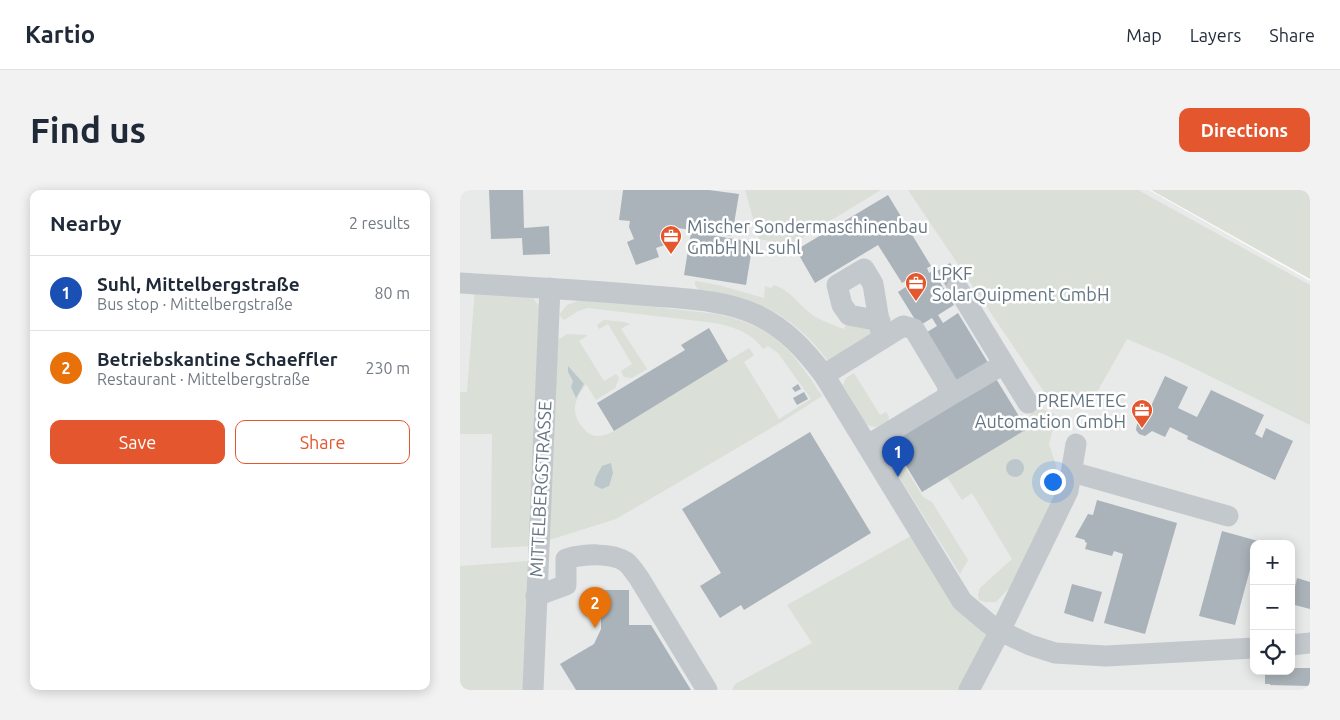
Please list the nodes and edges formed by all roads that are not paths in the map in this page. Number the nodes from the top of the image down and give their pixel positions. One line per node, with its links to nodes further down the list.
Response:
1 (460, 283): 2 (street)
2 (550, 288): 5 (street); 13 (street, MITTELBERGSTRASSE)
3 (957, 288): 4 (street)
4 (1004, 364): 6 (street); 7 (street)
5 (824, 375): 6 (street); 9 (street)
6 (949, 396): 9 (street)
7 (1028, 403)
8 (1076, 444): 10 (street)
9 (868, 445): 15 (street)
10 (1072, 472): 11 (street); 15 (street)
11 (1228, 516)
12 (598, 556): 13 (street); 14 (street); 20 (street)
13 (536, 596): 19 (street, MITTELBERGSTRASSE)
14 (652, 619)
15 (1000, 631): 18 (street); 21 (street)
16 (1310, 642): 17 (street)
17 (1295, 644)
18 (1250, 648)
19 (533, 690)
20 (707, 690)
21 (969, 690)

